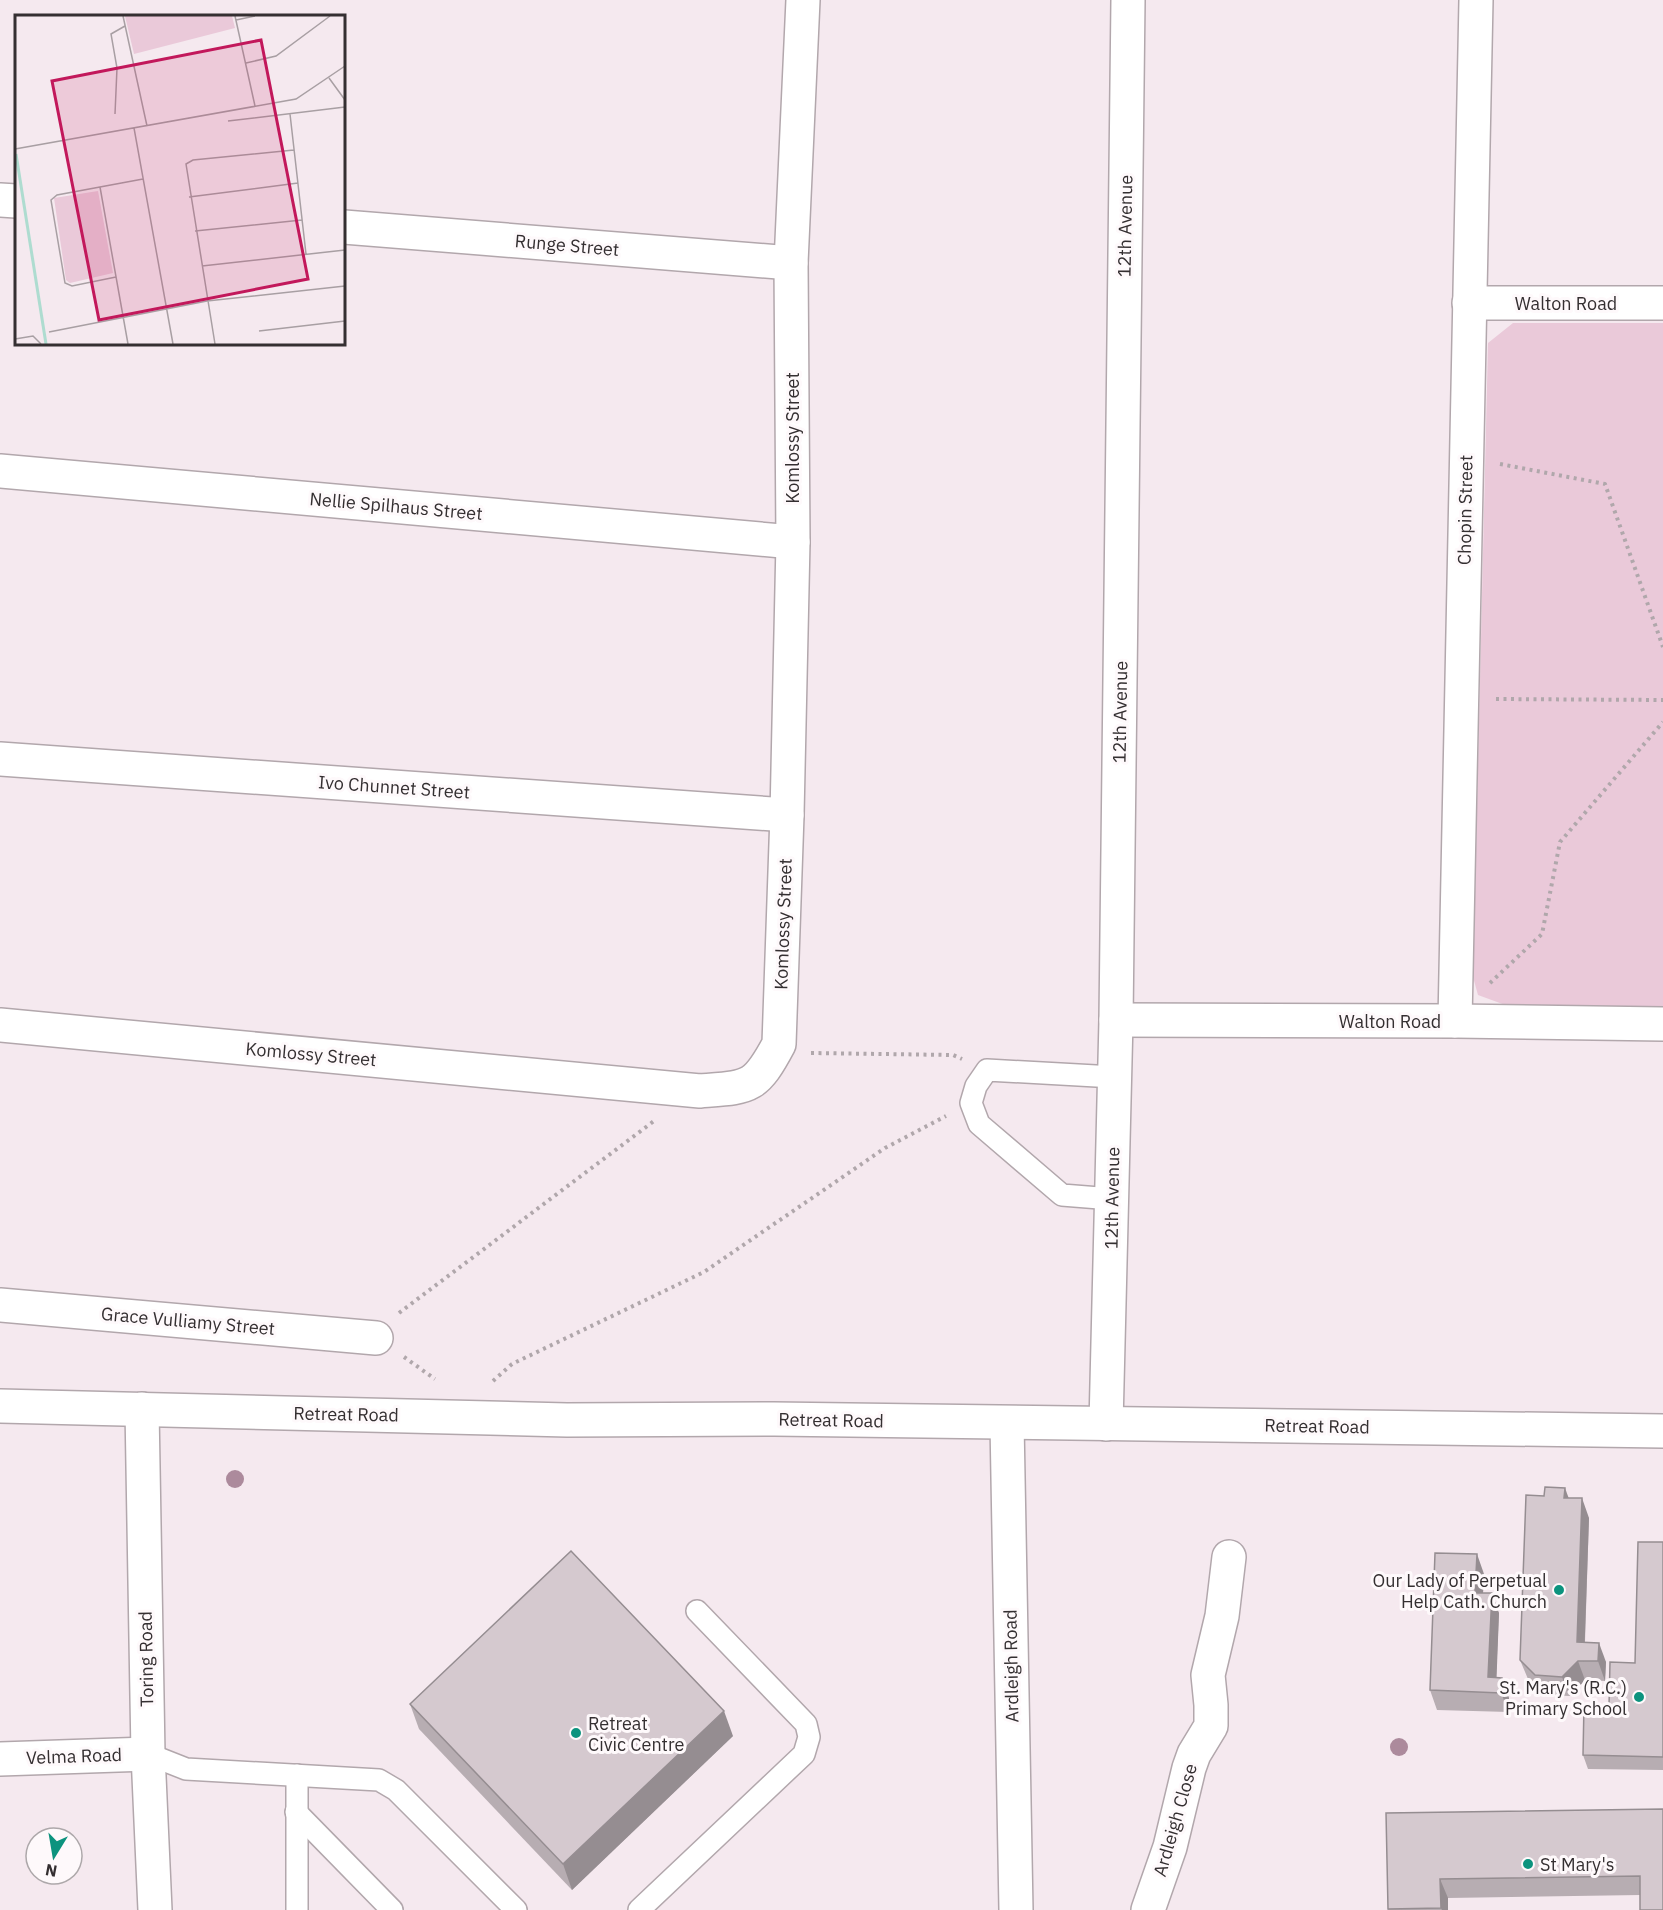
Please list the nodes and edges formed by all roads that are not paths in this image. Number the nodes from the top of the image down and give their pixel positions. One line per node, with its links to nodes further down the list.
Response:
1 (803, 0): 7 (street, Komlossy Street)
2 (1128, 0): 14 (street, 12th Avenue)
3 (1476, 0): 8 (street, Chopin Street)
4 (0, 200): 5 (street)
5 (15, 201)
6 (345, 227): 7 (street, Runge Street)
7 (791, 263): 11 (street, Komlossy Street)
8 (1468, 303): 9 (street, Walton Road); 15 (street, Chopin Street)
9 (1663, 303)
10 (0, 471): 11 (street, Nellie Spilhaus Street)
11 (793, 542): 13 (street, Komlossy Street)
12 (0, 759): 13 (street, Ivo Chunnet Street)
13 (787, 815): 17 (street, Komlossy Street)
14 (1116, 1020): 15 (street, Walton Road); 18 (street, 12th Avenue)
15 (1455, 1021): 16 (street, Walton Road)
16 (1663, 1024)
17 (0, 1025)
18 (1114, 1077): 19 (street, 12th Avenue); 19 (lane)
19 (1112, 1199): 25 (street, 12th Avenue)
20 (0, 1305): 21 (street, Grace Vulliamy Street)
21 (376, 1338)
22 (0, 1406): 23 (street, Retreat Road)
23 (142, 1409): 24 (street, Retreat Road); 29 (street, Toring Road)
24 (1007, 1423): 25 (street, Retreat Road); 38 (street, Ardleigh Road)
25 (1106, 1424): 26 (street, Retreat Road)
26 (1663, 1431)
27 (1229, 1557): 39 (street, Ardleigh Close)
28 (697, 1611): 37 (lane)
29 (148, 1754): 30 (street, Velma Road); 31 (lane); 33 (street, Toring Road)
30 (0, 1759)
31 (297, 1775): 32 (lane); 36 (lane)
32 (296, 1812): 34 (lane); 35 (lane)
33 (155, 1910)
34 (297, 1910)
35 (392, 1910)
36 (516, 1910)
37 (639, 1910)
38 (1016, 1910)
39 (1148, 1910)

